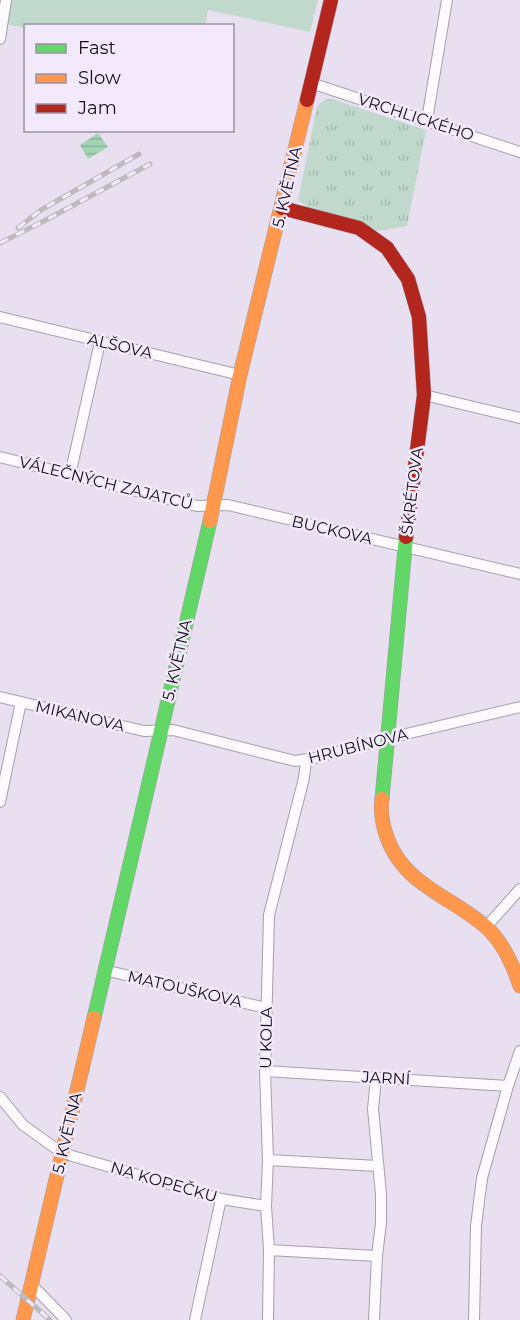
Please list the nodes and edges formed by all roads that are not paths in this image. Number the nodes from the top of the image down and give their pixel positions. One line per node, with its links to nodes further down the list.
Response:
1 (6, 0): 4 (street)
2 (331, 0): 5 (street, 5. KVĚTNA)
3 (447, 0): 6 (street)
4 (0, 39)
5 (311, 83): 6 (street, VRCHLICKÉHO); 8 (street, 5. KVĚTNA)
6 (427, 120): 7 (street, VRCHLICKÉHO)
7 (520, 152)
8 (282, 208): 11 (street, 5. KVĚTNA); 12 (street, ŠKRÉTOVA)
9 (0, 317): 10 (street, ALŠOVA)
10 (100, 342): 11 (street, ALŠOVA); 15 (street)
11 (240, 375): 16 (street, 5. KVĚTNA)
12 (424, 395): 13 (street); 17 (street, ŠKRÉTOVA)
13 (520, 418)
14 (0, 457): 15 (street, VÁLEČNÝCH ZAJATCŮ)
15 (70, 475): 16 (street, VÁLEČNÝCH ZAJATCŮ)
16 (213, 507): 17 (street, BUCKOVA); 22 (street, 5. KVĚTNA)
17 (405, 547): 18 (street, BUCKOVA); 23 (street, ŠKRÉTOVA)
18 (520, 574)
19 (0, 697): 20 (street, MIKANOVA)
20 (21, 702): 22 (street, MIKANOVA); 25 (street)
21 (520, 707): 23 (street, HRUBÍNOVA)
22 (161, 730): 24 (street, HRUBÍNOVA); 28 (street, 5. KVĚTNA)
23 (389, 738): 24 (street, HRUBÍNOVA); 27 (street, ŠKRÉTOVA)
24 (306, 761): 30 (street, U KOLA)
25 (0, 802)
26 (520, 889): 27 (street)
27 (486, 927): 29 (street)
28 (104, 970): 30 (street, MATOUŠKOVA); 36 (street, 5. KVĚTNA)
29 (520, 986)
30 (266, 1008): 32 (street, U KOLA)
31 (520, 1051): 34 (street)
32 (265, 1071): 33 (street, JARNÍ); 37 (street, U KOLA)
33 (376, 1078): 34 (street, JARNÍ); 38 (street)
34 (508, 1086): 49 (street)
35 (0, 1097): 36 (street, NA KOPEČKU)
36 (62, 1153): 39 (street, NA KOPEČKU); 43 (street, 5. KVĚTNA)
37 (268, 1160): 38 (street); 40 (street, U KOLA)
38 (378, 1166): 42 (street)
39 (221, 1199): 40 (street, NA KOPEČKU); 46 (street)
40 (266, 1206): 41 (street, U KOLA)
41 (269, 1250): 42 (street); 47 (street, U KOLA)
42 (377, 1256): 48 (street)
43 (31, 1284): 44 (street, 5. KVĚTNA); 45 (street)
44 (23, 1320)
45 (66, 1320)
46 (195, 1320)
47 (268, 1320)
48 (374, 1320)
49 (474, 1320)

